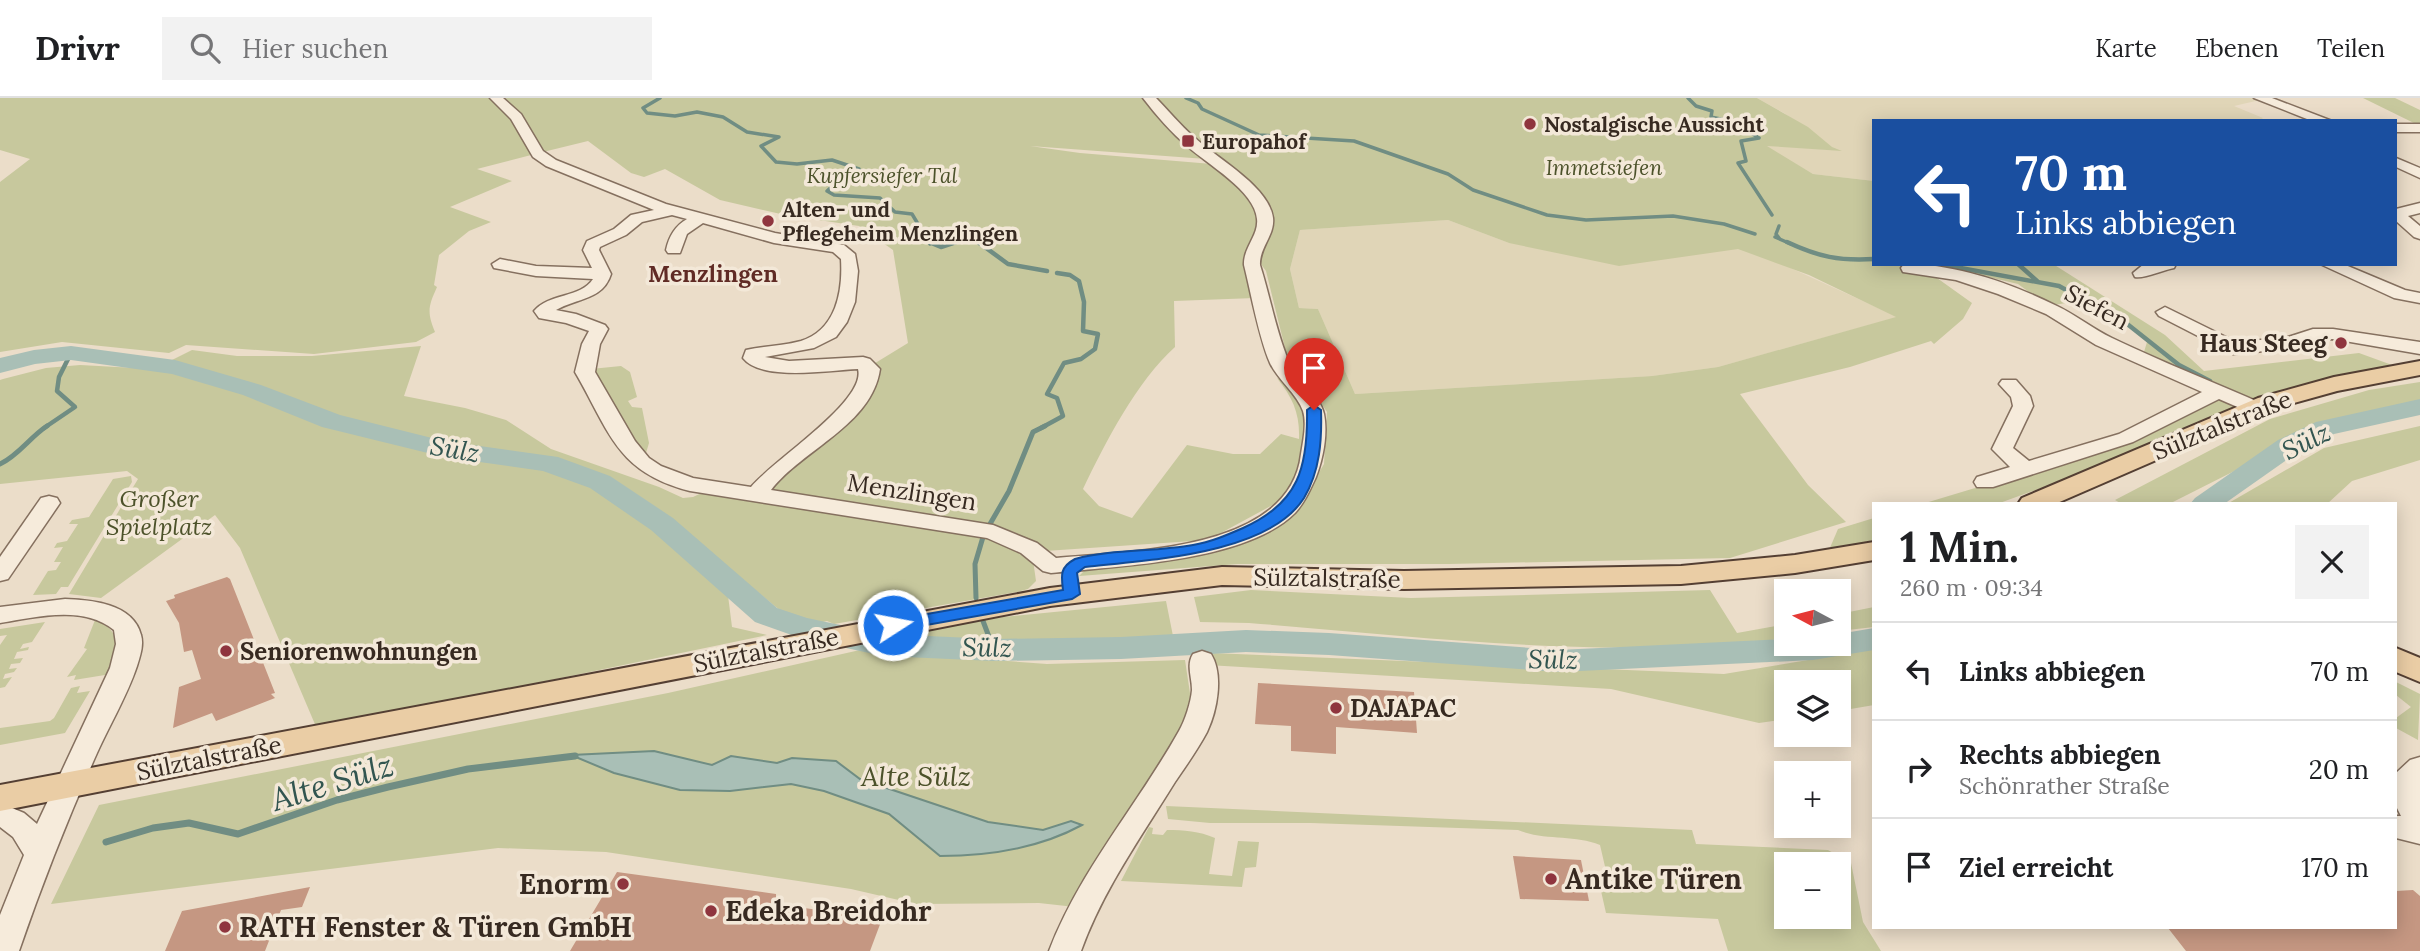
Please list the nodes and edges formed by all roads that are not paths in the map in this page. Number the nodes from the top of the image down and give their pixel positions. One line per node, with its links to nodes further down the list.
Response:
1 (496, 98): 11 (street)
2 (1149, 98): 35 (street)
3 (2260, 98): 4 (street)
4 (2319, 119)
5 (2397, 128): 6 (street)
6 (2420, 128)
7 (2397, 162): 8 (street)
8 (2420, 174)
9 (2397, 201): 10 (street)
10 (2416, 208): 13 (street)
11 (673, 211): 12 (street); 20 (street)
12 (705, 217): 14 (street); 30 (street)
13 (2420, 234)
14 (674, 250)
15 (500, 264): 20 (street)
16 (2153, 266): 19 (street)
17 (2333, 266): 21 (street)
18 (1909, 268): 26 (street, Siefen)
19 (2141, 273)
20 (603, 274): 30 (street, Menzlingen)
21 (2420, 298)
22 (2165, 312): 23 (street)
23 (2420, 348)
24 (2420, 368): 27 (main road, Sülztalstraße)
25 (2009, 384): 28 (street)
26 (2219, 391): 27 (street, Siefen); 28 (street, Sülztalstraße)
27 (2256, 408): 31 (main road, Sülztalstraße)
28 (2024, 468): 29 (street, Sülztalstraße)
29 (1985, 482)
30 (756, 495): 36 (street, Menzlingen)
31 (2068, 498): 32 (main road, Sülztalstraße)
32 (2044, 502)
33 (49, 503): 37 (street)
34 (1872, 551): 38 (main road, Sülztalstraße)
35 (1081, 562): 36 (street); 38 (street)
36 (1051, 566): 38 (street)
37 (0, 574)
38 (1061, 595): 44 (main road, Sülztalstraße)
39 (0, 615): 44 (street)
40 (1202, 660): 50 (street)
41 (2397, 660): 42 (main road)
42 (2420, 671)
43 (2420, 767): 47 (street)
44 (69, 785): 45 (main road, Sülztalstraße); 48 (street)
45 (0, 798)
46 (0, 814): 48 (street)
47 (2414, 821)
48 (38, 852): 49 (street)
49 (3, 951)
50 (1065, 951)

